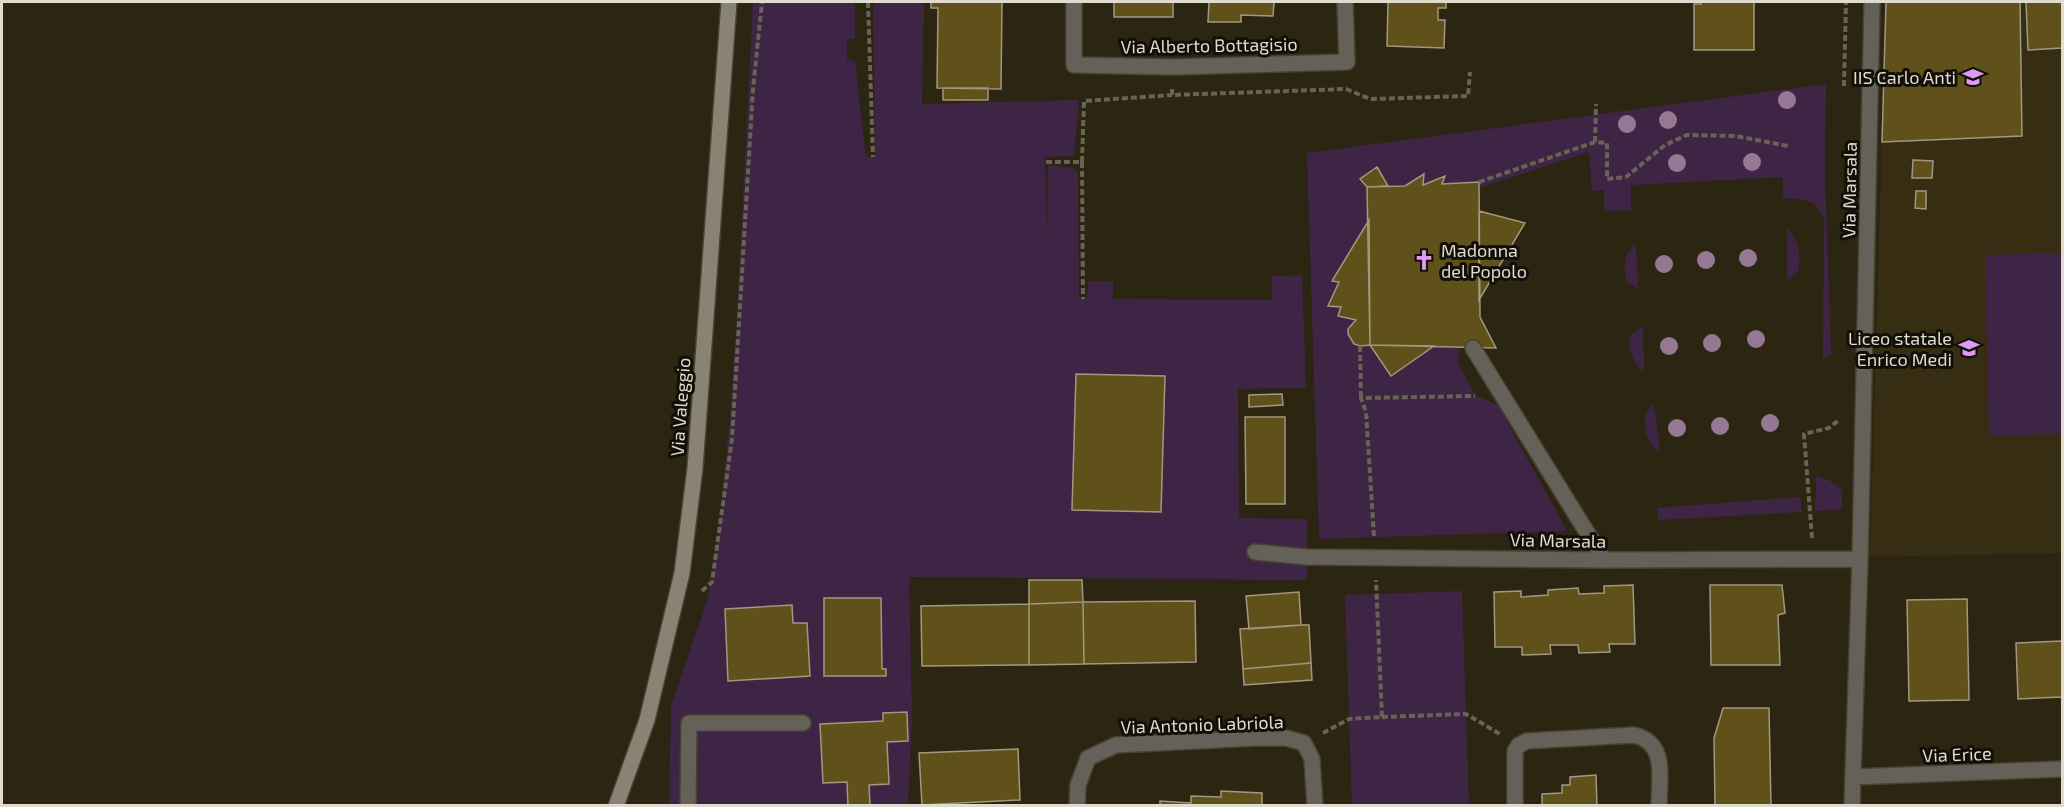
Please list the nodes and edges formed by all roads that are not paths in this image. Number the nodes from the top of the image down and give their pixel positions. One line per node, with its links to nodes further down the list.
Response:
1 (729, 2): 12 (main road, Via Valeggio)
2 (1074, 2): 3 (street, Via Alberto Bottagisio)
3 (1345, 2)
4 (1872, 2): 7 (street, Via Marsala)
5 (1473, 348): 8 (street)
6 (1255, 552): 8 (street, Via Marsala)
7 (1860, 559): 8 (street, Via Marsala); 11 (street, Via Marsala)
8 (1604, 560)
9 (803, 723): 13 (street)
10 (2062, 769): 11 (street, Via Erice)
11 (1853, 777): 18 (street, Via Marsala)
12 (616, 806)
13 (688, 806)
14 (1077, 806): 15 (street, Via Antonio Labriola)
15 (1315, 806)
16 (1515, 806): 17 (street)
17 (1659, 806)
18 (1852, 806)

